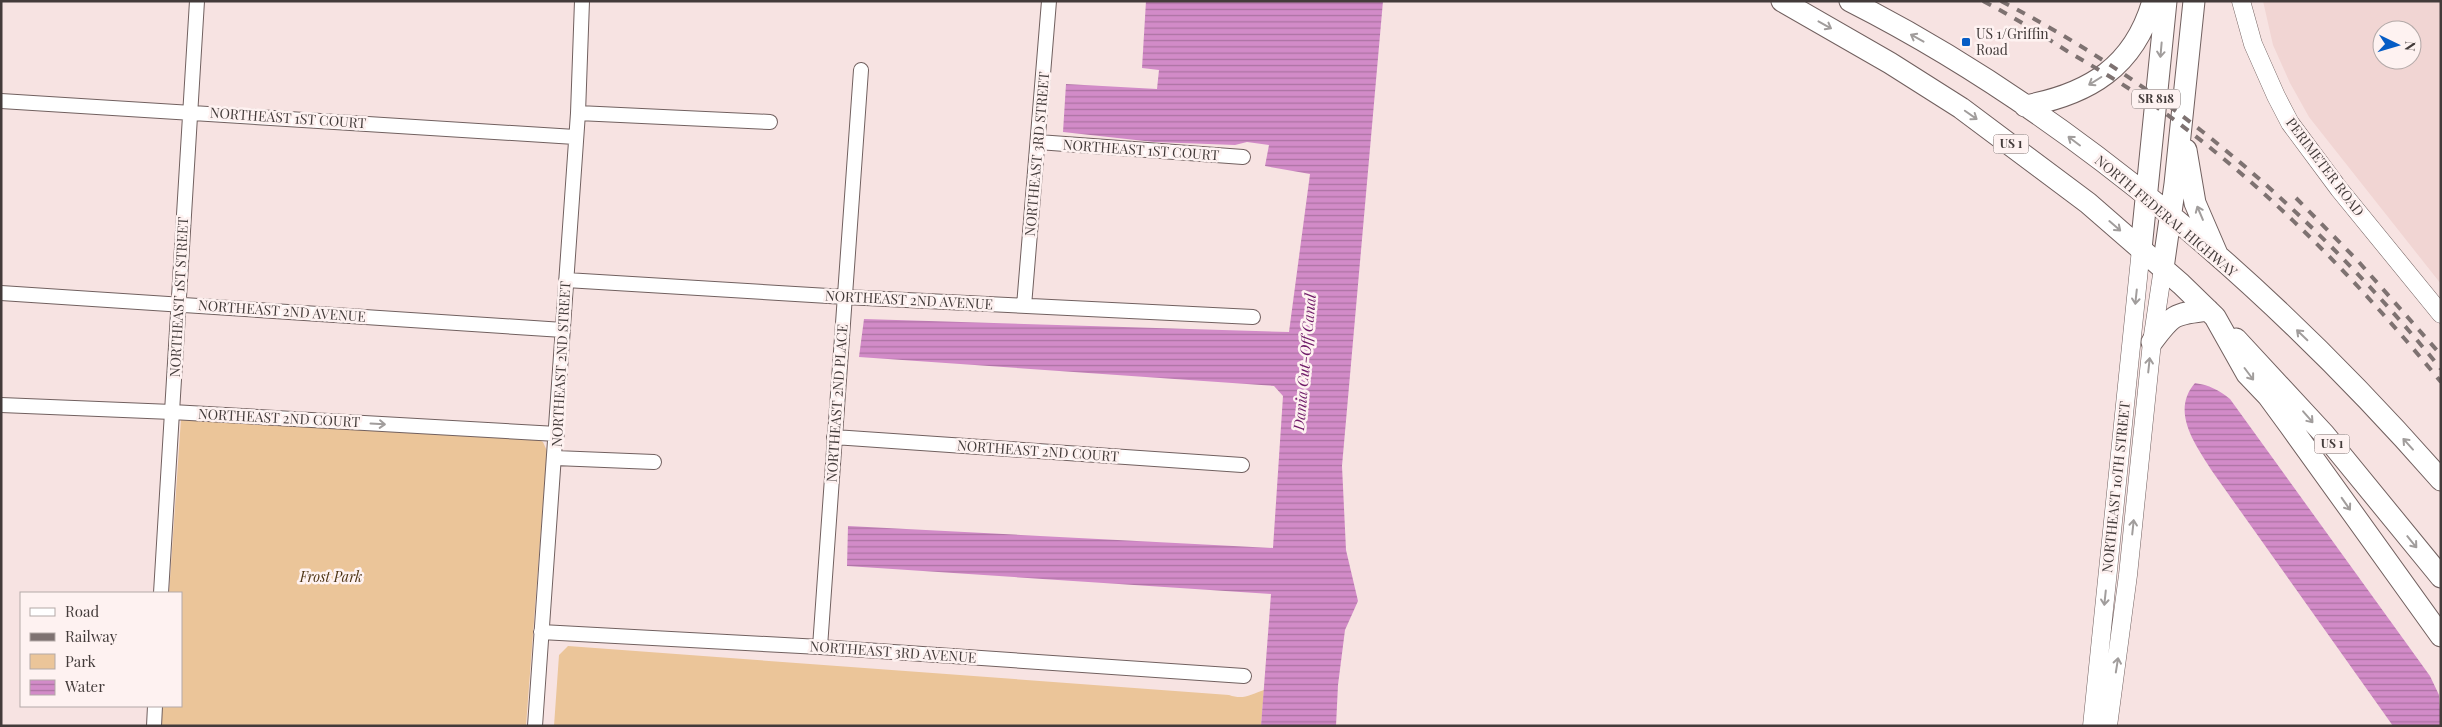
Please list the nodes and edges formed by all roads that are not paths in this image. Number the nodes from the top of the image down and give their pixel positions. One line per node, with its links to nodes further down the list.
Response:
1 (197, 1): 13 (street, NORTHEAST 1ST STREET)
2 (582, 1): 14 (street, NORTHEAST 2ND STREET)
3 (1049, 1): 18 (street, NORTHEAST 3RD STREET)
4 (1782, 1): 22 (main road, US 1, one-way to 22)
5 (1850, 1): 12 (main road, NORTH FEDERAL HIGHWAY, one-way to 5)
6 (2153, 1): 12 (main road, one-way to 12)
7 (2166, 1): 20 (main road, SR 818, one-way to 20)
8 (2194, 1): 16 (main road, SR 818)
9 (2241, 1): 31 (street, PERIMETER ROAD)
10 (861, 70): 27 (street, NORTHEAST 2ND PLACE)
11 (1, 101): 13 (street, NORTHEAST 1ST COURT)
12 (2025, 106): 20 (main road, NORTH FEDERAL HIGHWAY, one-way to 12)
13 (190, 111): 17 (street, NORTHEAST 1ST COURT); 28 (street, NORTHEAST 1ST STREET)
14 (578, 113): 15 (street); 17 (street, NORTHEAST 2ND STREET)
15 (770, 122)
16 (2182, 125): 21 (main road, SR 818); 23 (main road, one-way to 16)
17 (575, 136): 25 (street, NORTHEAST 2ND STREET)
18 (1038, 142): 19 (street, NORTHEAST 1ST COURT); 29 (street, NORTHEAST 3RD STREET)
19 (1243, 157)
20 (2147, 198): 21 (main road, NORTH FEDERAL HIGHWAY); 22 (main road, SR 818)
21 (2171, 218): 23 (main road, NORTH FEDERAL HIGHWAY); 24 (main road, SR 818)
22 (2141, 249): 24 (main road, US 1); 52 (street, NORTHEAST 10TH STREET, one-way to 52)
23 (2218, 258): 42 (main road, NORTH FEDERAL HIGHWAY, one-way to 23)
24 (2163, 268): 30 (main road, US 1); 34 (street, NORTHEAST 10TH STREET)
25 (566, 280): 27 (street, NORTHEAST 2ND AVENUE); 33 (street, NORTHEAST 2ND STREET)
26 (1, 293): 28 (street, NORTHEAST 2ND AVENUE)
27 (844, 297): 29 (street, NORTHEAST 2ND AVENUE); 38 (street, NORTHEAST 2ND PLACE)
28 (180, 304): 33 (street, NORTHEAST 2ND AVENUE); 36 (street, NORTHEAST 1ST STREET)
29 (1024, 306): 32 (street, NORTHEAST 2ND AVENUE)
30 (2211, 314): 34 (main road); 43 (main road, US 1, one-way to 43); 46 (main road, one-way to 46)
31 (2441, 314)
32 (1253, 317)
33 (563, 330): 37 (street, NORTHEAST 2ND STREET)
34 (2152, 342): 53 (street, NORTHEAST 10TH STREET, one-way to 34)
35 (1, 405): 36 (street, NORTHEAST 2ND COURT)
36 (172, 412): 37 (street, NORTHEAST 2ND COURT, one-way to 37); 44 (street, NORTHEAST 1ST STREET)
37 (556, 434): 39 (street, NORTHEAST 2ND STREET)
38 (834, 438): 41 (street, NORTHEAST 2ND COURT); 47 (street, NORTHEAST 2ND PLACE)
39 (555, 458): 40 (street); 45 (street, NORTHEAST 2ND STREET)
40 (654, 462)
41 (1242, 465)
42 (2441, 480)
43 (2441, 577)
44 (162, 592)
45 (541, 632): 47 (street, NORTHEAST 3RD AVENUE); 51 (street, NORTHEAST 2ND STREET)
46 (2441, 636)
47 (820, 647): 48 (street, NORTHEAST 3RD AVENUE)
48 (1244, 676)
49 (155, 707): 50 (street)
50 (154, 726)
51 (535, 726)
52 (2092, 726)
53 (2108, 726)

